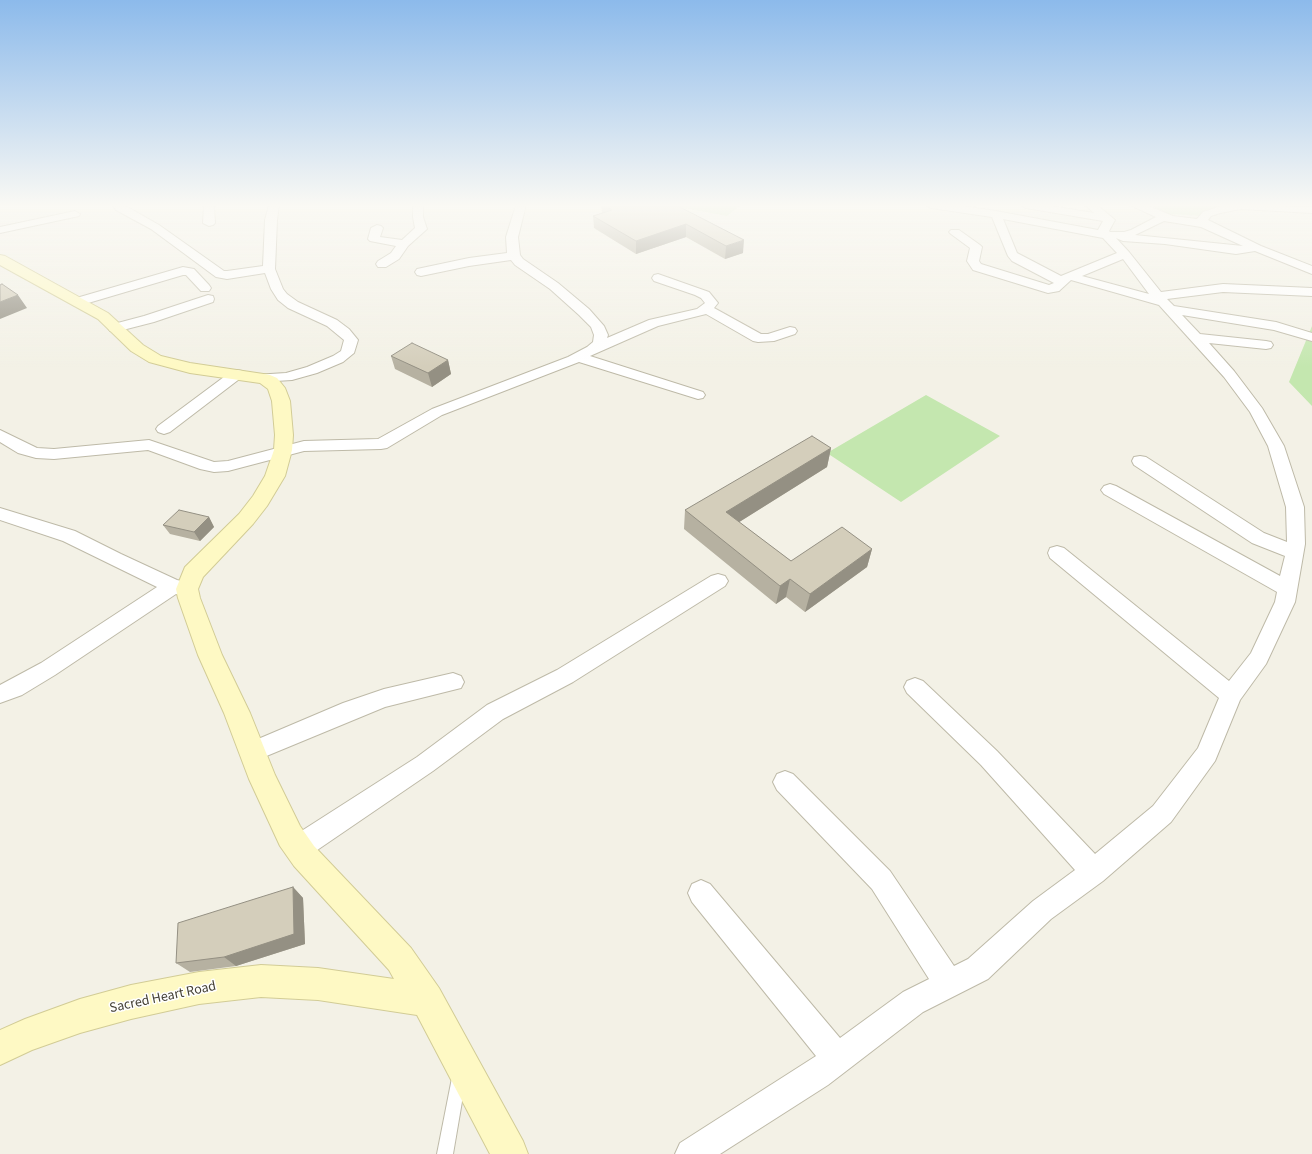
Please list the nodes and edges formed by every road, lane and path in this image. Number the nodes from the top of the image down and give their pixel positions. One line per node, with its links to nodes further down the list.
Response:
1 (0, 259): 19 (street)
2 (199, 259): 13 (street)
3 (269, 259): 13 (street)
4 (390, 259): 12 (street)
5 (492, 259): 15 (street)
6 (517, 259): 27 (street)
7 (973, 259): 17 (street)
8 (1018, 259): 17 (street)
9 (1114, 259): 17 (street)
10 (1129, 259): 20 (street)
11 (1284, 259): 14 (street)
12 (382, 264)
13 (269, 269): 29 (street)
14 (1312, 270)
15 (421, 272)
16 (658, 278): 21 (street)
17 (1066, 279): 20 (street)
18 (1312, 292): 20 (street)
19 (78, 302): 22 (street); 22 (street)
20 (1163, 302): 24 (street); 25 (street)
21 (706, 309): 23 (street); 27 (street)
22 (115, 328): 29 (street)
23 (790, 331)
24 (1312, 337)
25 (1196, 338): 26 (street); 37 (street)
26 (1266, 345)
27 (592, 350): 28 (street)
28 (578, 357): 30 (street); 33 (street)
29 (248, 376): 31 (street); 33 (street)
30 (698, 396)
31 (164, 429)
32 (0, 435): 33 (street)
33 (283, 450): 40 (street)
34 (1140, 461): 37 (street)
35 (1110, 490): 41 (street)
36 (0, 514): 40 (street)
37 (1294, 552): 41 (street)
38 (1057, 553): 45 (street)
39 (718, 581): 48 (street)
40 (180, 587): 44 (street); 46 (street)
41 (1287, 590): 45 (street)
42 (453, 682): 46 (street)
43 (915, 687): 49 (street)
44 (0, 694)
45 (1231, 695): 49 (street)
46 (252, 752): 48 (street)
47 (785, 782): 51 (street)
48 (298, 848): 52 (street)
49 (1094, 872): 51 (street)
50 (701, 893): 54 (street)
51 (949, 984): 54 (street)
52 (427, 1000): 53 (street, Sacred Heart Road); 55 (street)
53 (0, 1048)
54 (838, 1059): 58 (street)
55 (461, 1065): 56 (lane); 57 (street)
56 (445, 1154)
57 (510, 1154)
58 (691, 1154)

